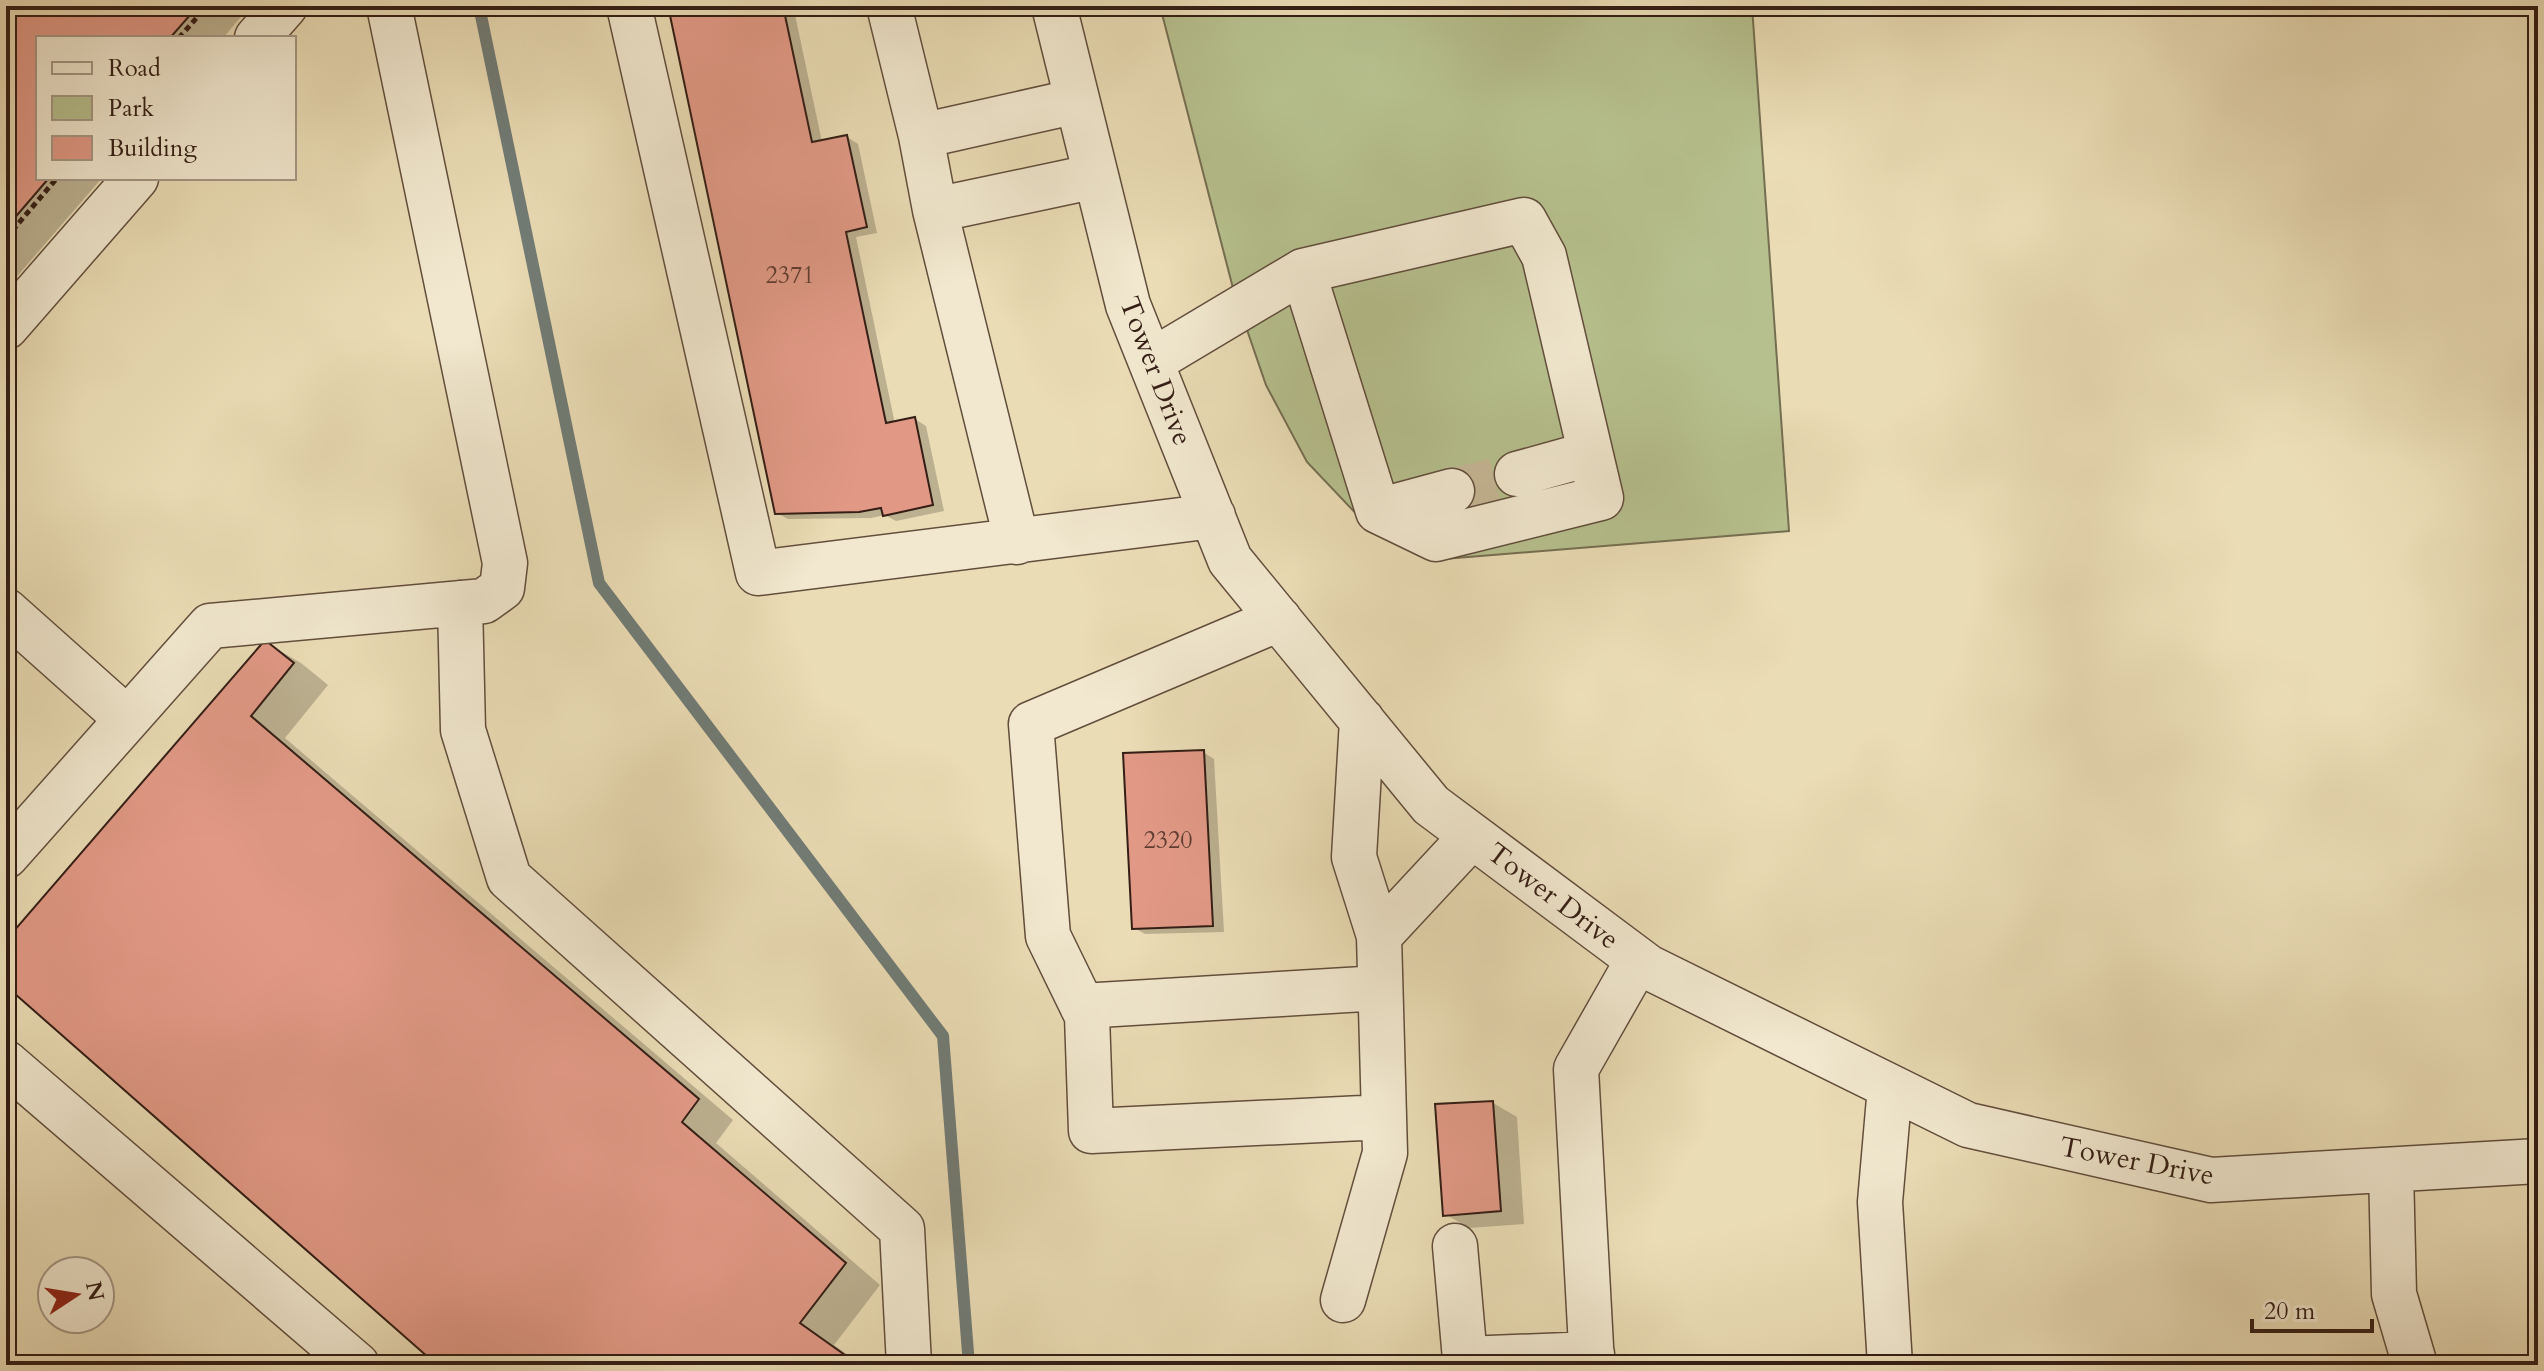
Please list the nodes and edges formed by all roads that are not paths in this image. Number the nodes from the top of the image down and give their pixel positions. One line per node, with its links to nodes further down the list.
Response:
1 (285, 6): 6 (street)
2 (389, 6): 21 (street)
3 (629, 6): 20 (street)
4 (889, 6): 8 (street)
5 (1054, 6): 7 (street, Tower Drive)
6 (259, 36)
7 (1077, 101): 8 (street); 9 (street, Tower Drive)
8 (921, 136): 11 (street)
9 (1096, 176): 11 (street); 14 (street, Tower Drive)
10 (134, 180): 13 (street)
11 (935, 210): 20 (street)
12 (1303, 271): 14 (street); 15 (street); 18 (street)
13 (6, 327)
14 (1152, 361): 19 (street, Tower Drive)
15 (1589, 454): 16 (street); 18 (street)
16 (1517, 474)
17 (1452, 491): 18 (street)
18 (1378, 511)
19 (1213, 516): 20 (street); 23 (street, Tower Drive)
20 (1017, 542)
21 (460, 603): 24 (street); 42 (street)
22 (6, 611): 24 (street)
23 (1279, 619): 25 (street, Tower Drive); 31 (street)
24 (127, 719): 27 (street)
25 (1362, 720): 26 (street, Tower Drive); 28 (street)
26 (1472, 836): 28 (street); 29 (street, Tower Drive)
27 (6, 856)
28 (1379, 936): 30 (street)
29 (1638, 960): 33 (street, Tower Drive); 39 (street)
30 (1380, 988): 31 (street); 34 (street)
31 (1082, 1006): 34 (street)
32 (6, 1063): 41 (street)
33 (1890, 1087): 36 (street, Tower Drive); 43 (street)
34 (1383, 1117): 38 (street)
35 (2538, 1161): 36 (street, Tower Drive)
36 (2391, 1170): 44 (street)
37 (1455, 1246): 40 (street)
38 (1343, 1300)
39 (1592, 1359): 40 (street)
40 (1465, 1362)
41 (357, 1365)
42 (909, 1365)
43 (1890, 1365)
44 (2415, 1365)

